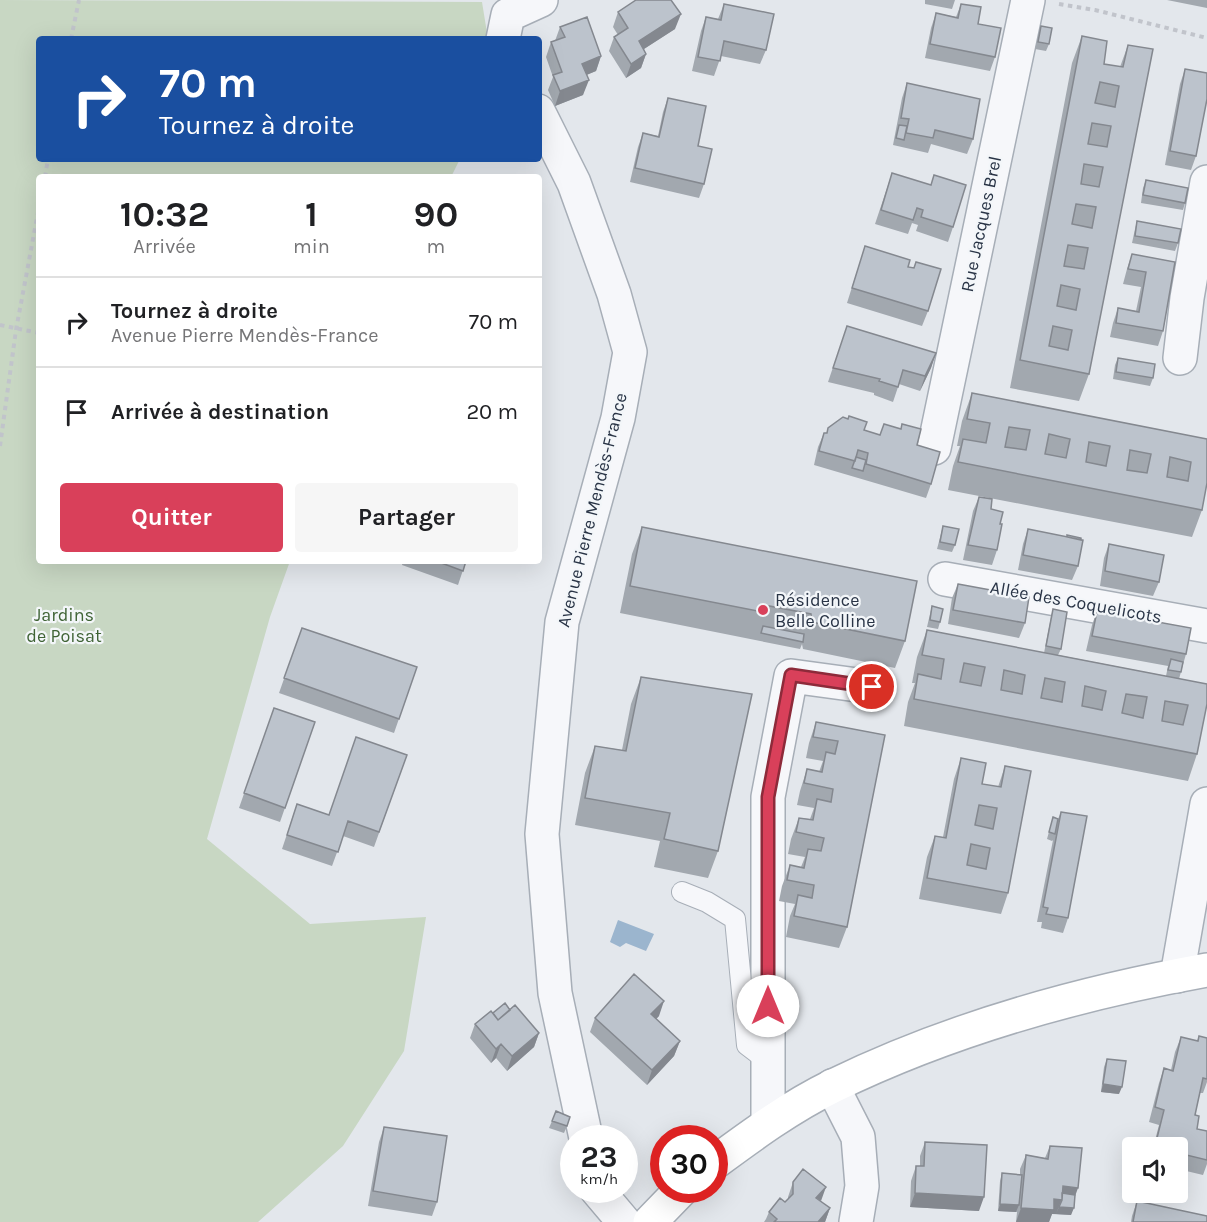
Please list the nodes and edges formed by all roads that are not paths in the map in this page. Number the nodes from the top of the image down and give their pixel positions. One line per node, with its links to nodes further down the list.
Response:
1 (542, 0): 3 (street)
2 (1040, 2): 8 (street, Rue Jacques Brel)
3 (504, 36)
4 (542, 119): 18 (street, Avenue Pierre Mendès-France)
5 (1207, 182): 6 (street)
6 (1197, 300): 7 (street)
7 (1180, 358)
8 (934, 448)
9 (945, 579): 10 (street, Allée des Coquelicots)
10 (1207, 626)
11 (872, 687): 15 (street)
12 (1207, 804): 14 (street)
13 (682, 891): 15 (lane)
14 (1192, 973): 16 (street)
15 (768, 1061): 17 (street)
16 (832, 1086): 17 (street); 24 (street)
17 (768, 1123): 19 (street)
18 (583, 1125)
19 (728, 1153)
20 (608, 1203): 22 (street)
21 (668, 1203): 23 (street)
22 (624, 1222)
23 (650, 1222)
24 (856, 1222)

